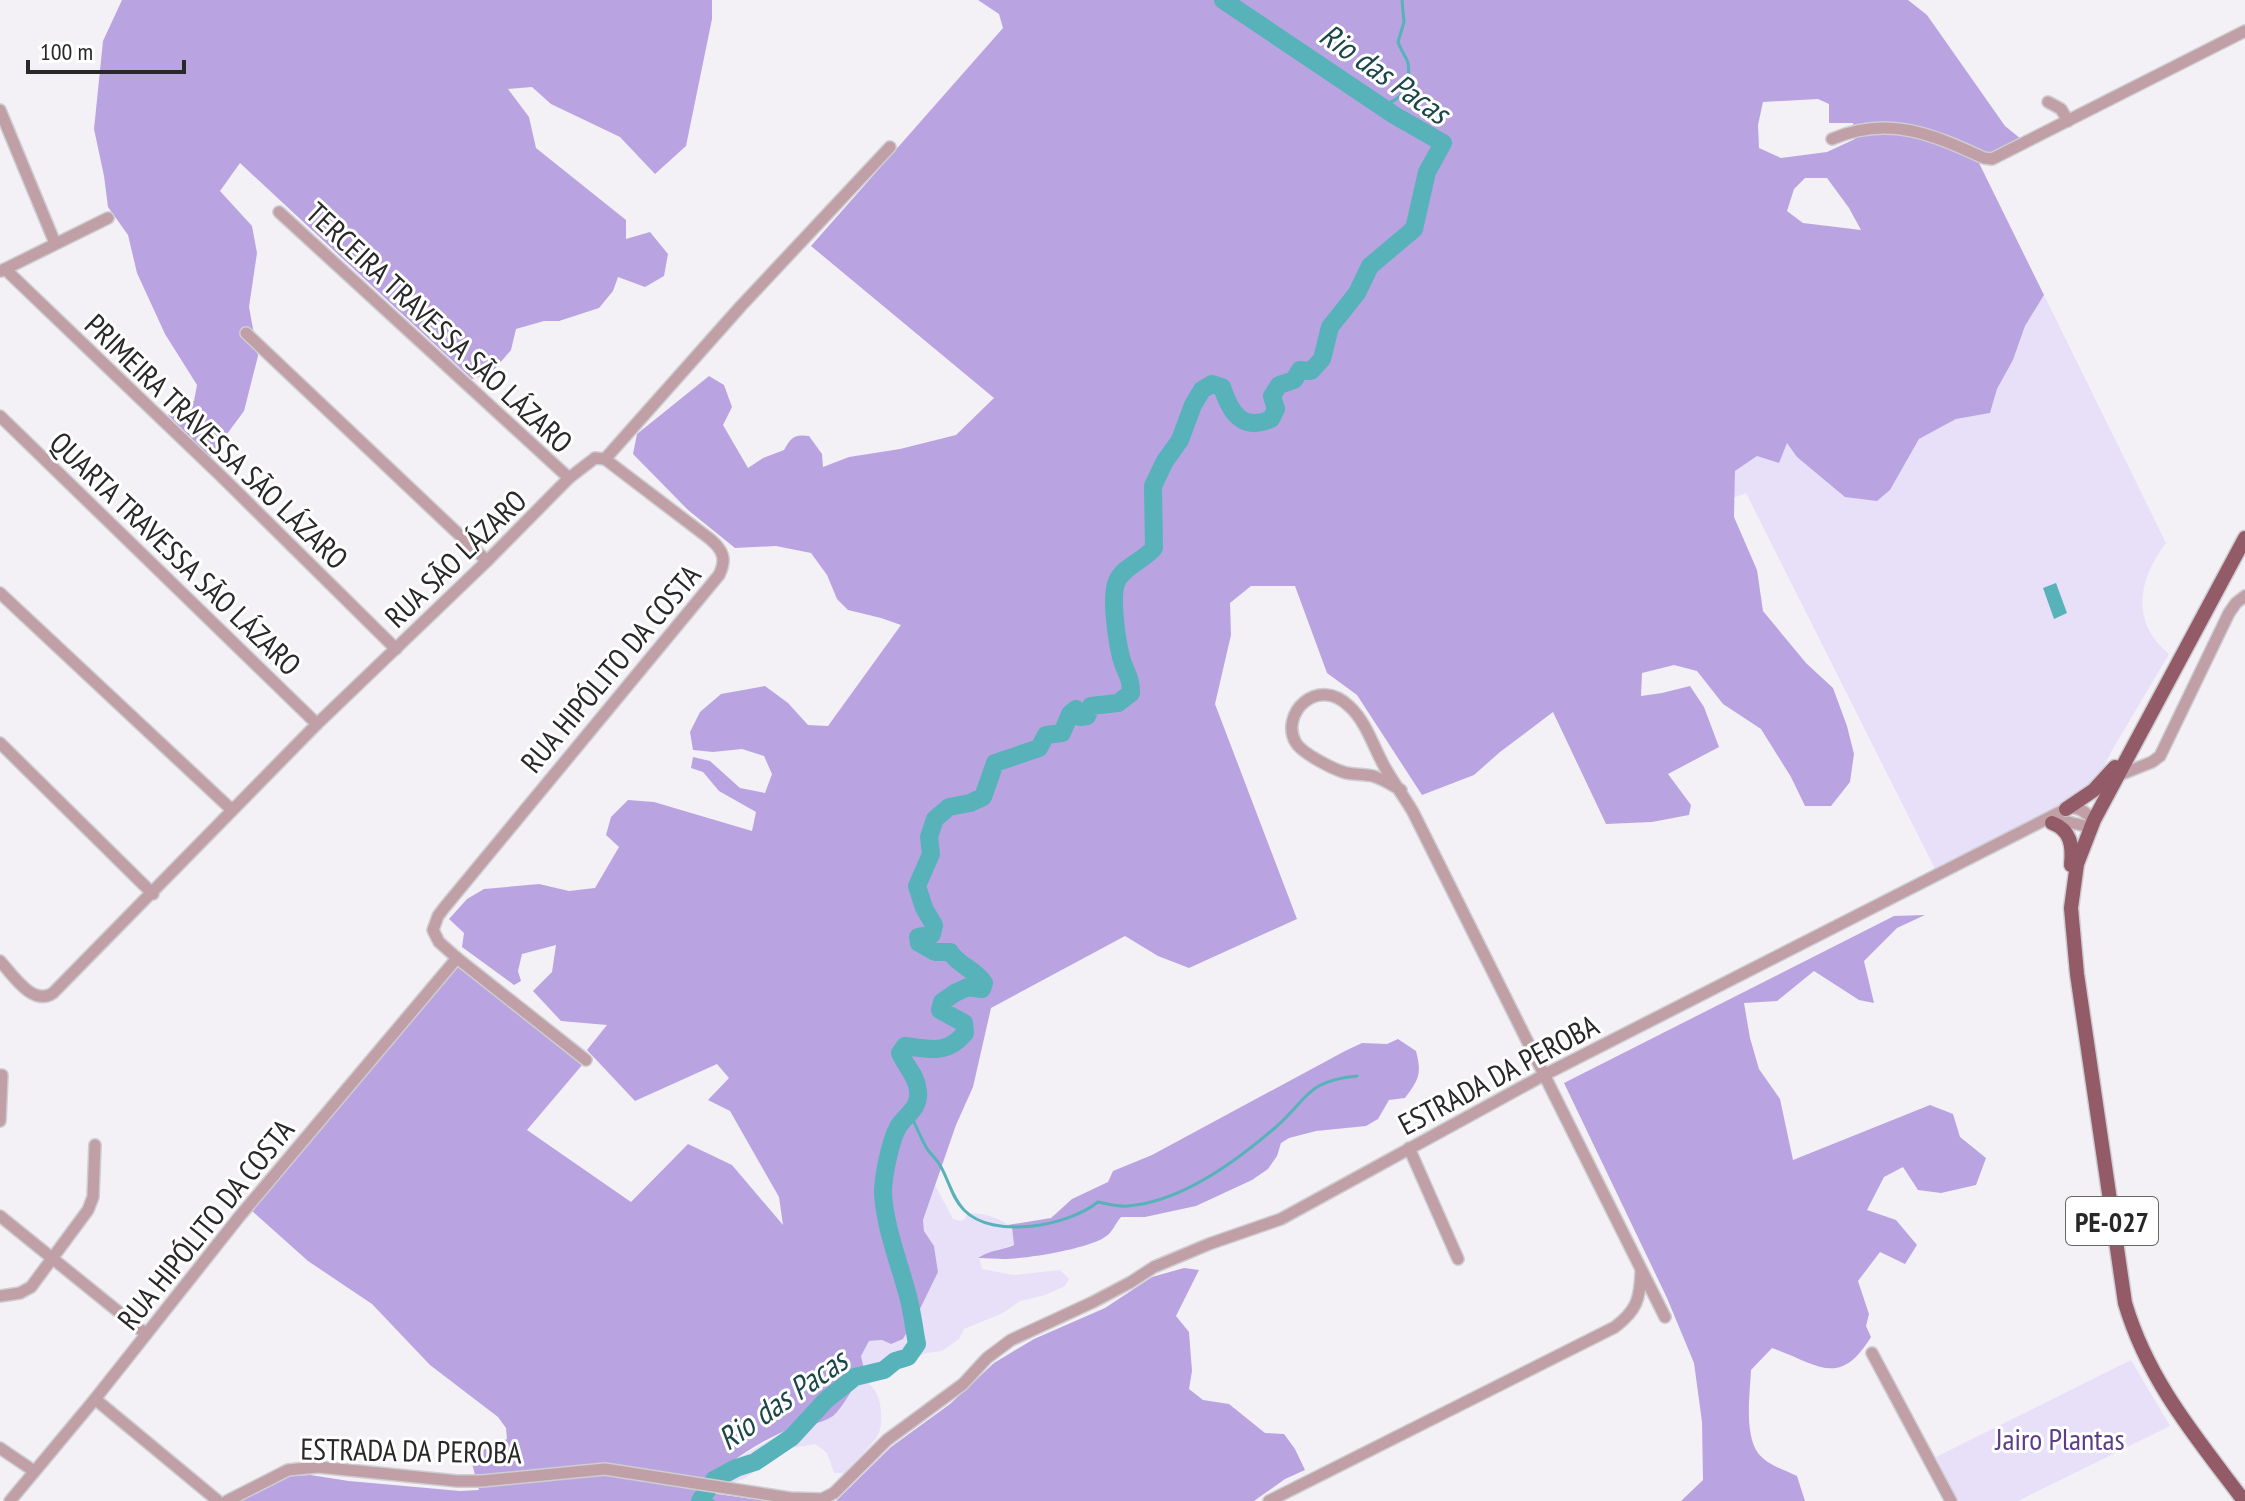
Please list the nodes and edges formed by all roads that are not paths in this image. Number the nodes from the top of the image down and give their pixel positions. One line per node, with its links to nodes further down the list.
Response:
1 (2245, 31): 4 (street)
2 (2048, 102): 4 (street)
3 (0, 110): 9 (street)
4 (2068, 121): 5 (street)
5 (1832, 139)
6 (888, 150): 13 (street, RUA SÃO LÁZARO)
7 (279, 212): 14 (street, TERCEIRA TRAVESSA SÃO LÁZARO)
8 (108, 218): 9 (street)
9 (55, 243): 10 (street)
10 (2, 271): 19 (street, PRIMEIRA TRAVESSA SÃO LÁZARO)
11 (246, 333): 16 (street)
12 (0, 416): 21 (street, QUARTA TRAVESSA SÃO LÁZARO)
13 (605, 459): 14 (street, RUA SÃO LÁZARO); 32 (street, RUA HIPÓLITO DA COSTA)
14 (569, 478): 16 (street, RUA SÃO LÁZARO)
15 (2245, 538): 20 (main road, PE-027)
16 (487, 561): 19 (street, RUA SÃO LÁZARO)
17 (0, 593): 26 (street)
18 (2245, 596): 23 (street)
19 (396, 649): 21 (street, RUA SÃO LÁZARO)
20 (2144, 723): 23 (main road, PE-027); 25 (main road)
21 (317, 724): 26 (street, RUA SÃO LÁZARO)
22 (0, 743): 30 (street)
23 (2117, 776): 28 (main road, PE-027)
24 (1401, 790): 24 (street); 36 (street)
25 (2066, 809): 28 (street); 29 (street, ESTRADA DA PEROBA)
26 (232, 810): 30 (street, RUA SÃO LÁZARO)
27 (2052, 823): 28 (street); 29 (street); 31 (main road)
28 (2092, 824): 31 (main road, PE-027)
29 (2030, 827): 36 (street, ESTRADA DA PEROBA)
30 (153, 894): 33 (street, RUA SÃO LÁZARO)
31 (2071, 908): 56 (main road, PE-027)
32 (457, 958): 34 (street); 46 (street, RUA HIPÓLITO DA COSTA)
33 (0, 961)
34 (586, 1060)
35 (2, 1075): 37 (street)
36 (1544, 1075): 39 (street, ESTRADA DA PEROBA); 43 (street)
37 (0, 1121)
38 (95, 1145): 41 (street)
39 (1409, 1148): 42 (street); 53 (street, ESTRADA DA PEROBA)
40 (0, 1216): 41 (street)
41 (51, 1258): 44 (street); 46 (street)
42 (1458, 1259)
43 (1641, 1272): 45 (street); 54 (street)
44 (0, 1296)
45 (1665, 1317)
46 (146, 1334): 48 (street, RUA HIPÓLITO DA COSTA)
47 (1872, 1353): 55 (street)
48 (95, 1399): 50 (street, RUA HIPÓLITO DA COSTA); 52 (street)
49 (0, 1448): 50 (street)
50 (34, 1471): 51 (street, RUA HIPÓLITO DA COSTA)
51 (10, 1501)
52 (218, 1501)
53 (227, 1501)
54 (1269, 1501)
55 (1951, 1501)
56 (2244, 1501)

